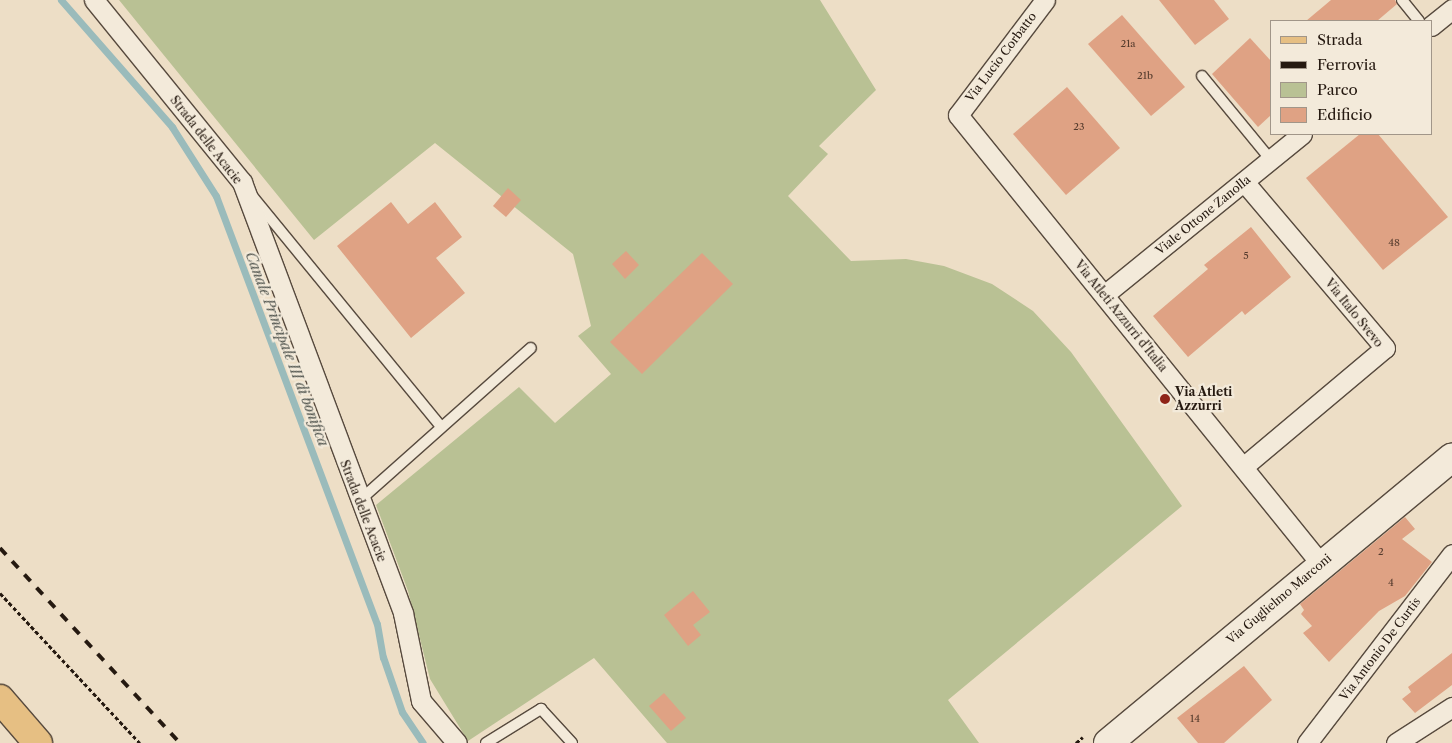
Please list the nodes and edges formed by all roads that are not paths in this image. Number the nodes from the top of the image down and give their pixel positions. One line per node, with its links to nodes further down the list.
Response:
1 (94, 0): 11 (street, Strada delle Acacie)
2 (1045, 0): 8 (street, Via Lucio Corbatto)
3 (1402, 0): 5 (lane)
4 (1452, 8): 6 (street)
5 (1418, 20)
6 (1432, 25)
7 (1202, 76): 10 (lane)
8 (958, 115): 13 (street, Via Atleti Azzurri d'Italia)
9 (1301, 135): 10 (street, Viale Ottone Zanolla)
10 (1271, 160): 12 (street, Viale Ottone Zanolla)
11 (242, 182): 15 (lane); 18 (street, Strada delle Acacie)
12 (1244, 182): 13 (street, Viale Ottone Zanolla); 17 (street, Via Italo Svevo)
13 (1104, 295): 17 (street, Via Atleti Azzurri d'Italia)
14 (531, 348): 15 (lane)
15 (440, 427): 18 (lane)
16 (1452, 457): 20 (street, Via Guglielmo Marconi)
17 (1244, 467): 20 (street, Via Atleti Azzurri d'Italia)
18 (359, 501): 24 (street, Strada delle Acacie)
19 (1452, 554): 28 (street, Via Antonio De Curtis)
20 (1321, 564): 27 (street, Via Guglielmo Marconi)
21 (0, 699): 23 (main road)
22 (1452, 706): 29 (street)
23 (38, 743)
24 (457, 743)
25 (486, 743): 26 (lane)
26 (572, 743)
27 (1108, 743)
28 (1307, 743)
29 (1396, 743)

